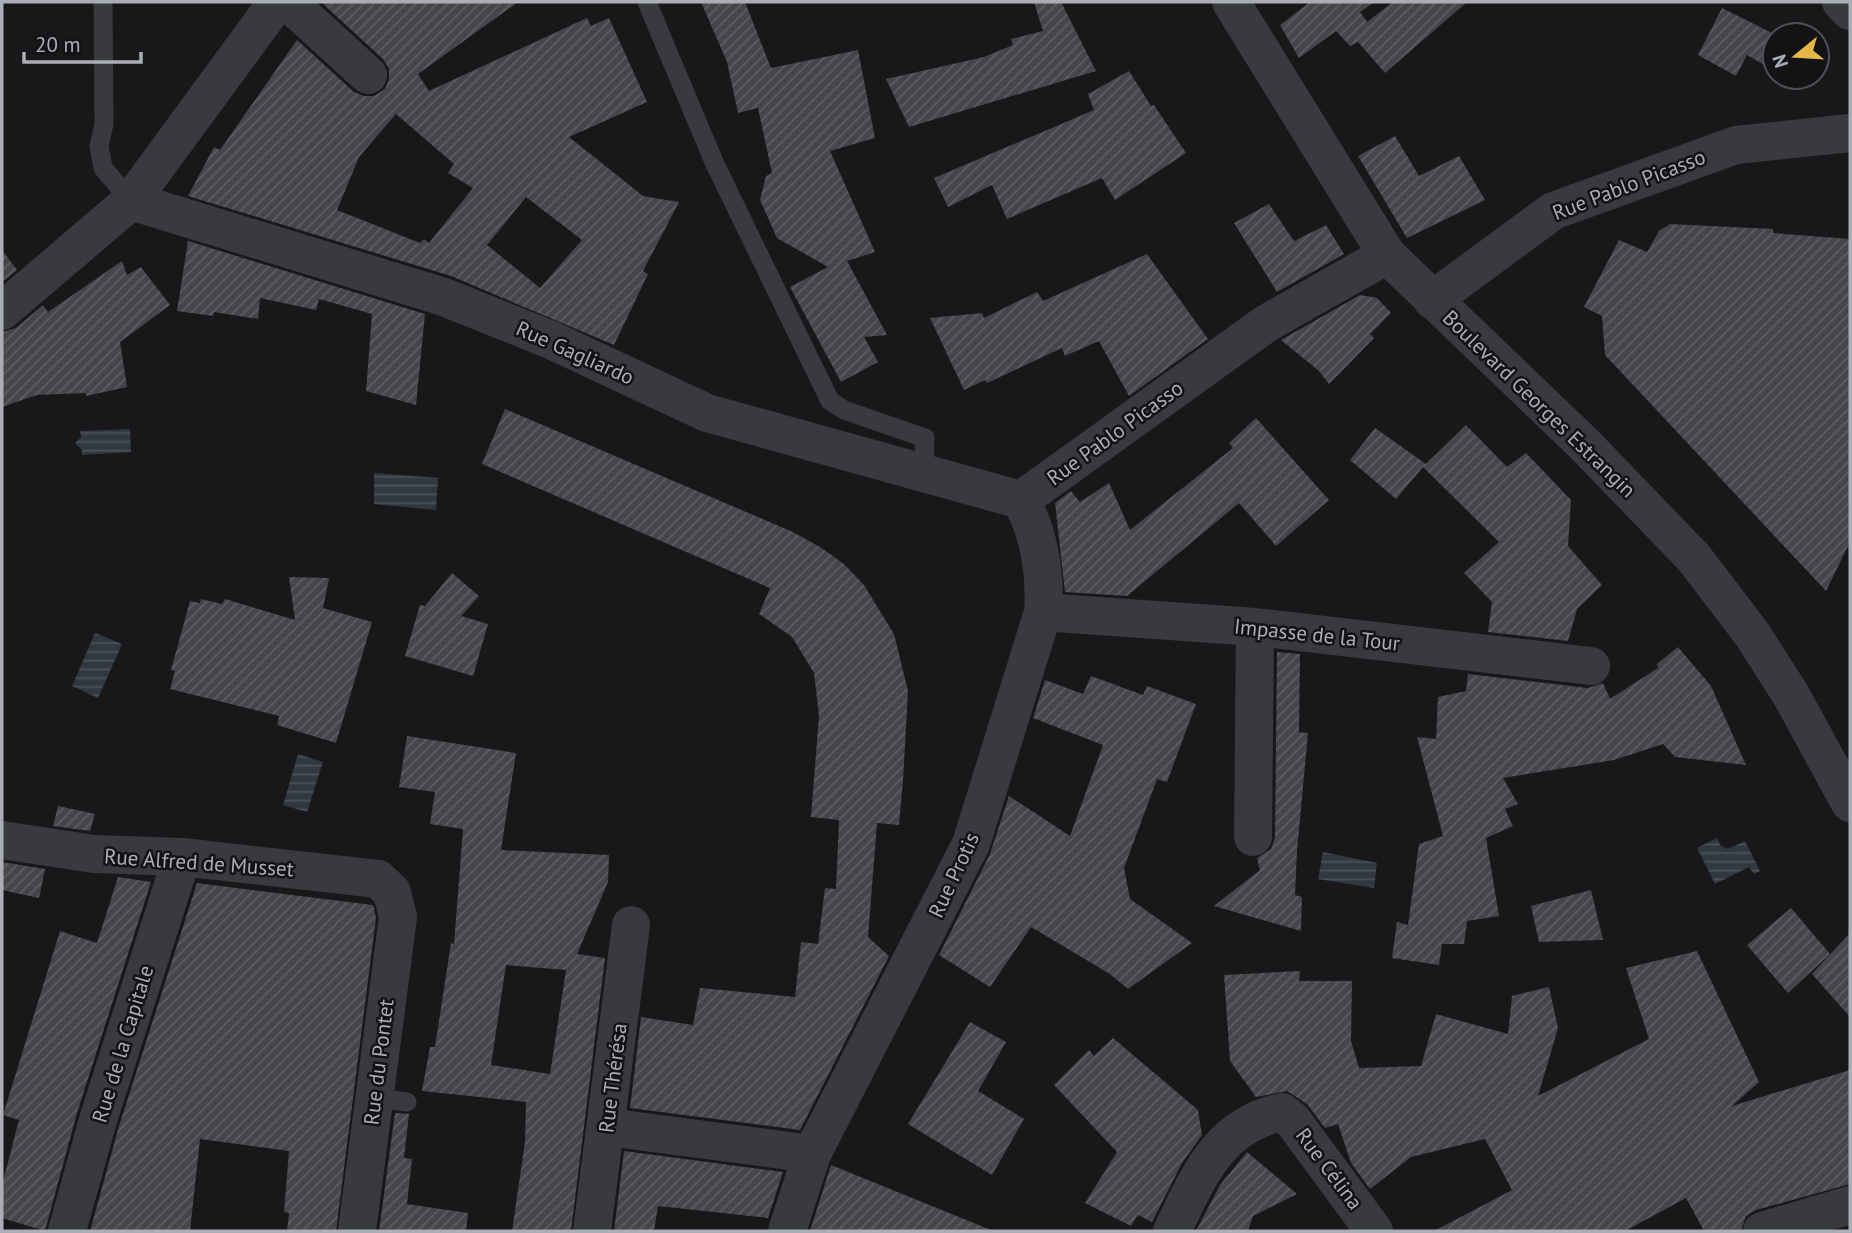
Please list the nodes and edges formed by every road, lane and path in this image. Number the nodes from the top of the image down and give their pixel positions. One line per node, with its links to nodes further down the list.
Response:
1 (103, 2): 10 (lane)
2 (277, 2): 10 (street)
3 (288, 2): 8 (street)
4 (647, 2): 14 (lane)
5 (1231, 2): 11 (street, Boulevard Georges Estrangin)
6 (1841, 2): 7 (street)
7 (1850, 11)
8 (368, 75)
9 (1850, 132): 12 (street, Rue Pablo Picasso)
10 (131, 201): 13 (street); 14 (street, Rue Gagliardo)
11 (1387, 255): 12 (street, Boulevard Georges Estrangin); 15 (street, Rue Pablo Picasso)
12 (1432, 300): 19 (street, Boulevard Georges Estrangin)
13 (2, 312)
14 (924, 472): 15 (street, Rue Gagliardo)
15 (1021, 500): 16 (street, Rue Protis)
16 (1043, 612): 17 (street, Impasse de la Tour); 26 (street, Rue Protis)
17 (1255, 628): 18 (street, Impasse de la Tour); 20 (street)
18 (1591, 666)
19 (1850, 803)
20 (1253, 837)
21 (2, 840): 22 (street, Rue Alfred de Musset)
22 (182, 857): 23 (street, Rue Alfred de Musset); 28 (street, Rue de la Capitale)
23 (392, 892): 29 (street, Rue du Pontet)
24 (631, 925): 25 (street, Rue Thérésa)
25 (607, 1127): 26 (street); 30 (street, Rue Thérésa)
26 (812, 1154): 31 (street, Rue Protis)
27 (1850, 1205): 34 (street)
28 (67, 1231)
29 (357, 1231)
30 (592, 1231)
31 (787, 1231)
32 (1172, 1231): 33 (street, Rue Célina)
33 (1374, 1231)
34 (1762, 1231)

